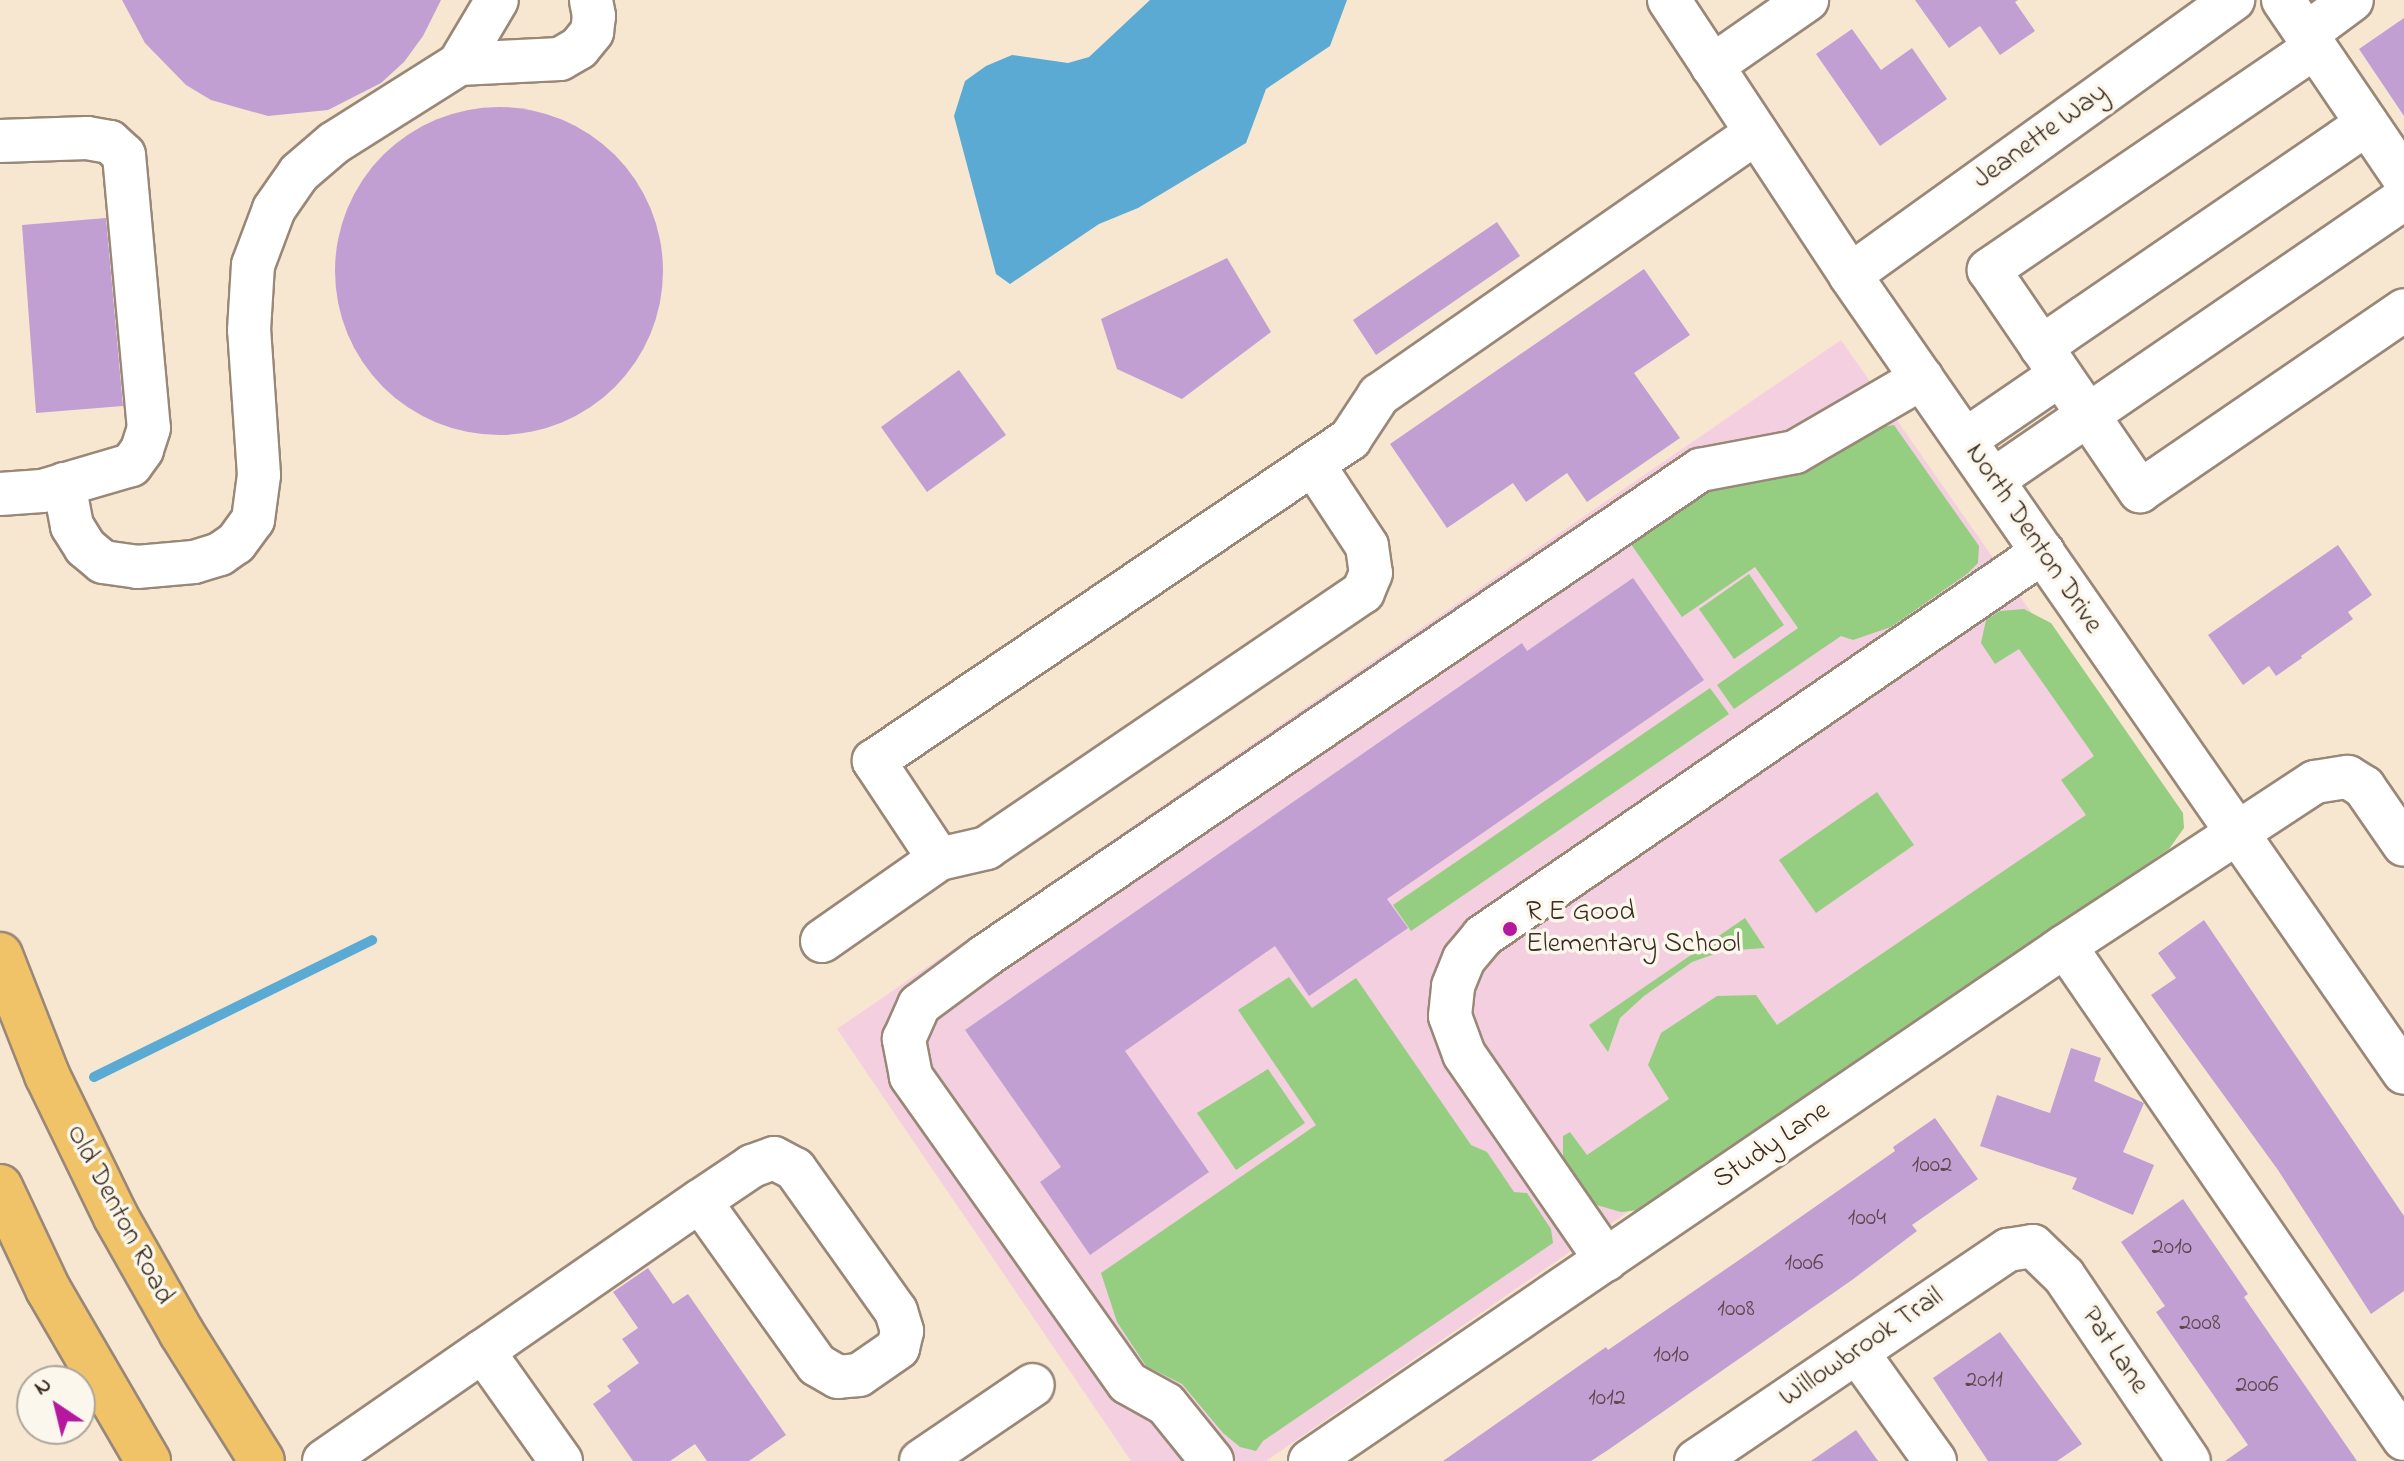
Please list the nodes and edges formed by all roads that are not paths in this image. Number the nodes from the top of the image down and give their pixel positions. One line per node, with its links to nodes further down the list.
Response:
1 (497, 0): 8 (street)
2 (591, 0): 8 (street)
3 (1669, 0): 9 (street, North Denton Drive)
4 (1807, 0): 9 (street)
5 (2233, 0): 15 (street, Jeanette Way)
6 (2352, 0): 7 (street)
7 (2301, 27): 10 (street); 17 (street)
8 (459, 64): 23 (street)
9 (1712, 66): 11 (street, North Denton Drive)
10 (2367, 124): 13 (street); 17 (street)
11 (1756, 133): 15 (street, North Denton Drive); 21 (street)
12 (0, 141): 23 (street)
13 (2404, 178)
14 (2404, 199): 19 (street)
15 (1850, 275): 18 (street, North Denton Drive)
16 (2404, 310): 19 (street)
17 (2051, 361): 19 (street); 20 (street)
18 (1922, 378): 20 (street, North Denton Drive); 46 (street)
19 (2088, 415): 22 (street)
20 (1965, 440): 22 (street, North Denton Drive)
21 (1313, 464): 28 (street); 28 (street)
22 (1993, 480): 25 (street, North Denton Drive)
23 (64, 484): 24 (street)
24 (0, 494)
25 (2043, 552): 26 (street, North Denton Drive); 36 (street)
26 (2237, 836): 27 (street, Study Lane); 30 (street, Study Lane); 32 (street, North Denton Drive)
27 (2404, 845)
28 (939, 859): 29 (street)
29 (822, 941)
30 (2065, 946): 36 (street, Study Lane); 40 (street)
31 (0, 955): 42 (main road, Old Denton Road)
32 (2402, 1066)
33 (0, 1187): 41 (main road)
34 (700, 1201): 34 (street); 37 (street)
35 (2033, 1246): 38 (street, Willowbrook Trail); 50 (street, Pat Lane)
36 (1606, 1260): 47 (street, Study Lane)
37 (483, 1351): 43 (street); 44 (street)
38 (1857, 1352): 48 (street, Willowbrook Trail); 49 (street)
39 (1033, 1385): 45 (street)
40 (2404, 1439)
41 (148, 1461)
42 (262, 1461)
43 (324, 1461)
44 (561, 1461)
45 (921, 1461)
46 (1212, 1461)
47 (1310, 1461)
48 (1697, 1461)
49 (1935, 1461)
50 (2189, 1461)

